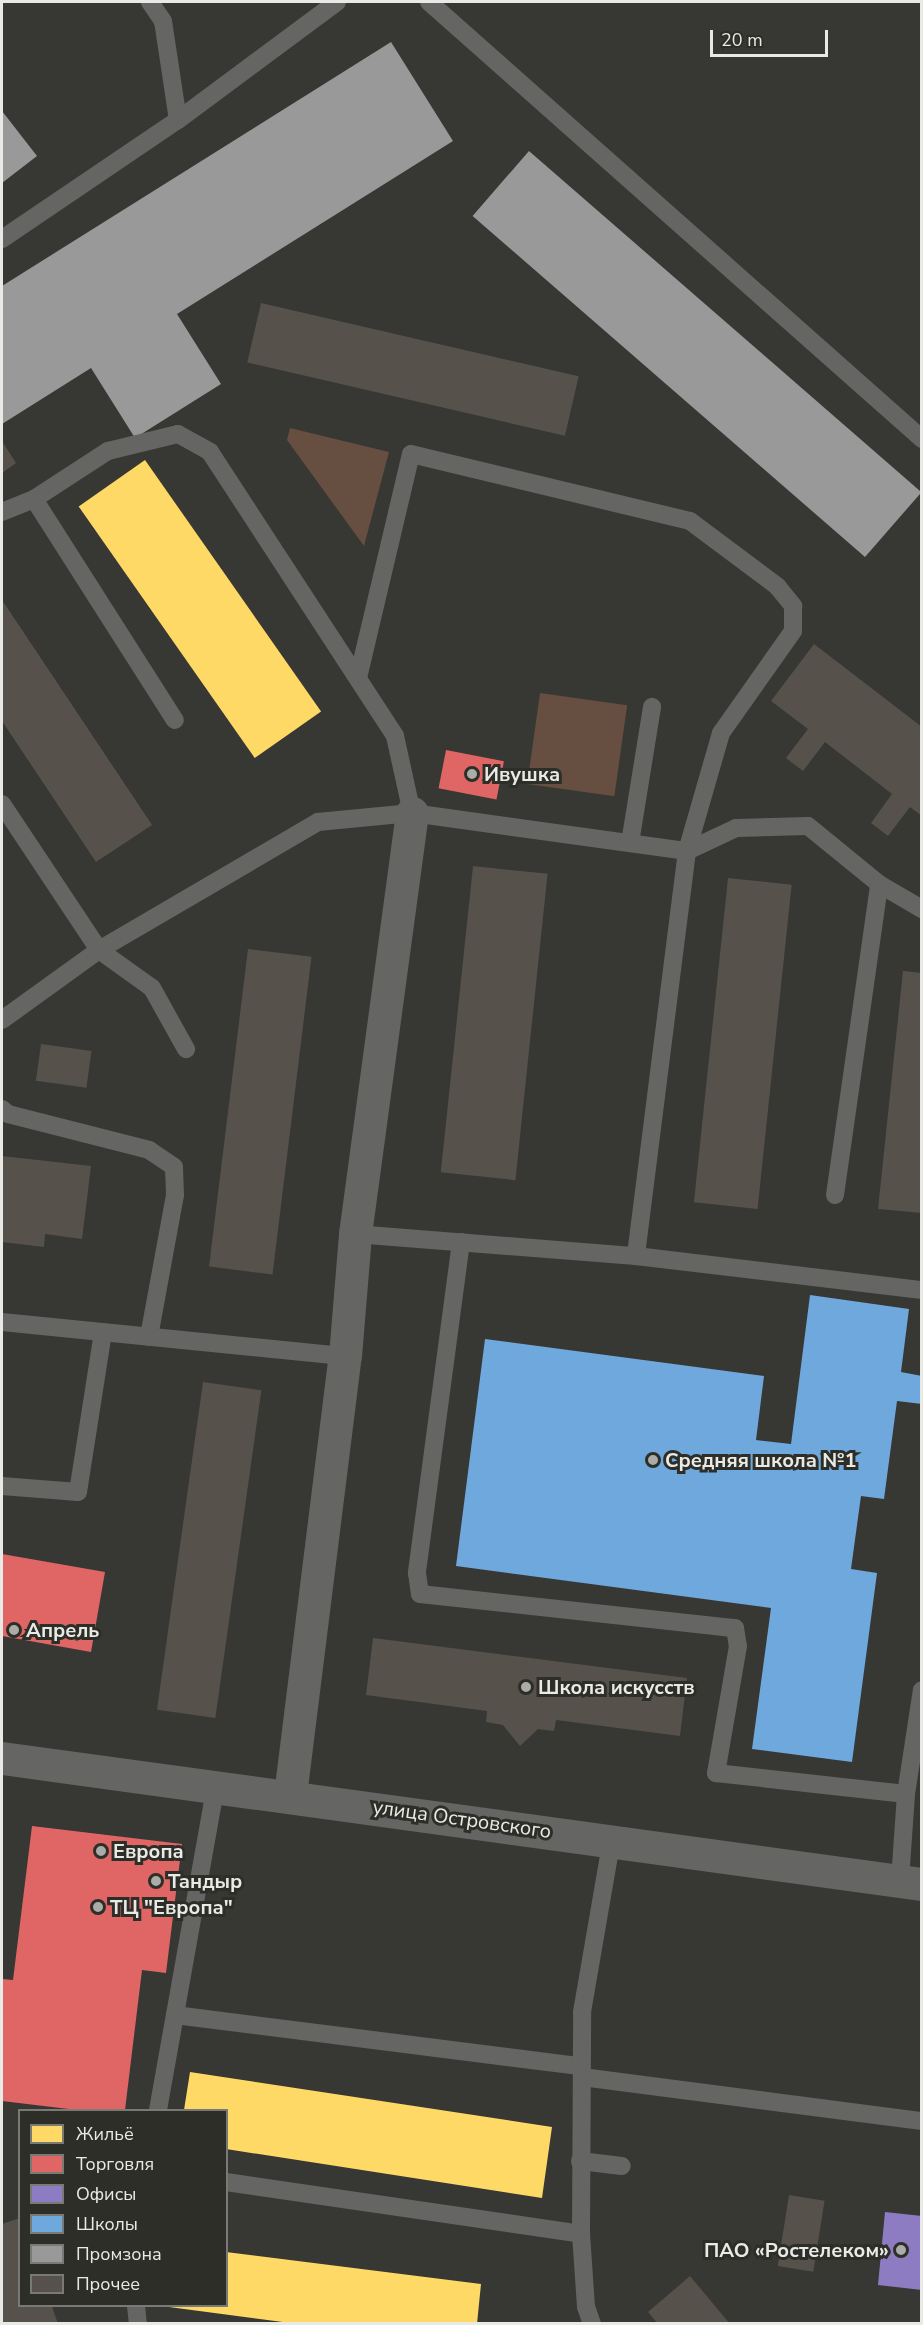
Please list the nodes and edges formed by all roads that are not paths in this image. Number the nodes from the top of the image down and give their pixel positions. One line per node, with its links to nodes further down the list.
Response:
1 (150, 2): 4 (lane)
2 (337, 2): 4 (lane)
3 (429, 2): 6 (lane)
4 (178, 120): 5 (lane)
5 (2, 239)
6 (921, 439)
7 (34, 499): 8 (lane); 9 (lane); 11 (lane)
8 (2, 512)
9 (358, 678): 13 (lane); 15 (lane)
10 (652, 707): 14 (lane)
11 (174, 720)
12 (2, 804): 18 (lane)
13 (412, 813): 14 (lane); 18 (lane); 23 (street)
14 (630, 843): 15 (lane)
15 (687, 851): 16 (lane); 25 (lane)
16 (879, 884): 17 (lane); 22 (lane)
17 (921, 909)
18 (99, 950): 19 (lane); 20 (lane)
19 (2, 1020)
20 (186, 1049)
21 (2, 1109): 29 (lane)
22 (835, 1195)
23 (355, 1234): 24 (lane); 30 (street)
24 (460, 1242): 25 (lane); 35 (lane)
25 (636, 1256): 26 (lane)
26 (921, 1290)
27 (2, 1322): 28 (lane)
28 (103, 1332): 29 (lane); 31 (lane)
29 (149, 1336): 30 (lane)
30 (345, 1356): 36 (street)
31 (2, 1486)
32 (921, 1690): 35 (lane)
33 (2, 1758): 34 (street, улица Островского)
34 (216, 1786): 36 (street, улица Островского); 39 (lane)
35 (906, 1794): 38 (lane)
36 (290, 1795): 37 (street, улица Островского)
37 (612, 1839): 38 (street, улица Островского); 40 (lane)
38 (911, 1882)
39 (175, 2015): 40 (lane); 41 (lane)
40 (581, 2072): 42 (lane); 43 (lane)
41 (158, 2109)
42 (921, 2121)
43 (580, 2161): 44 (lane); 46 (lane)
44 (622, 2166)
45 (228, 2182): 46 (lane)
46 (581, 2234): 49 (lane)
47 (136, 2307): 48 (lane)
48 (138, 2324)
49 (592, 2324)

